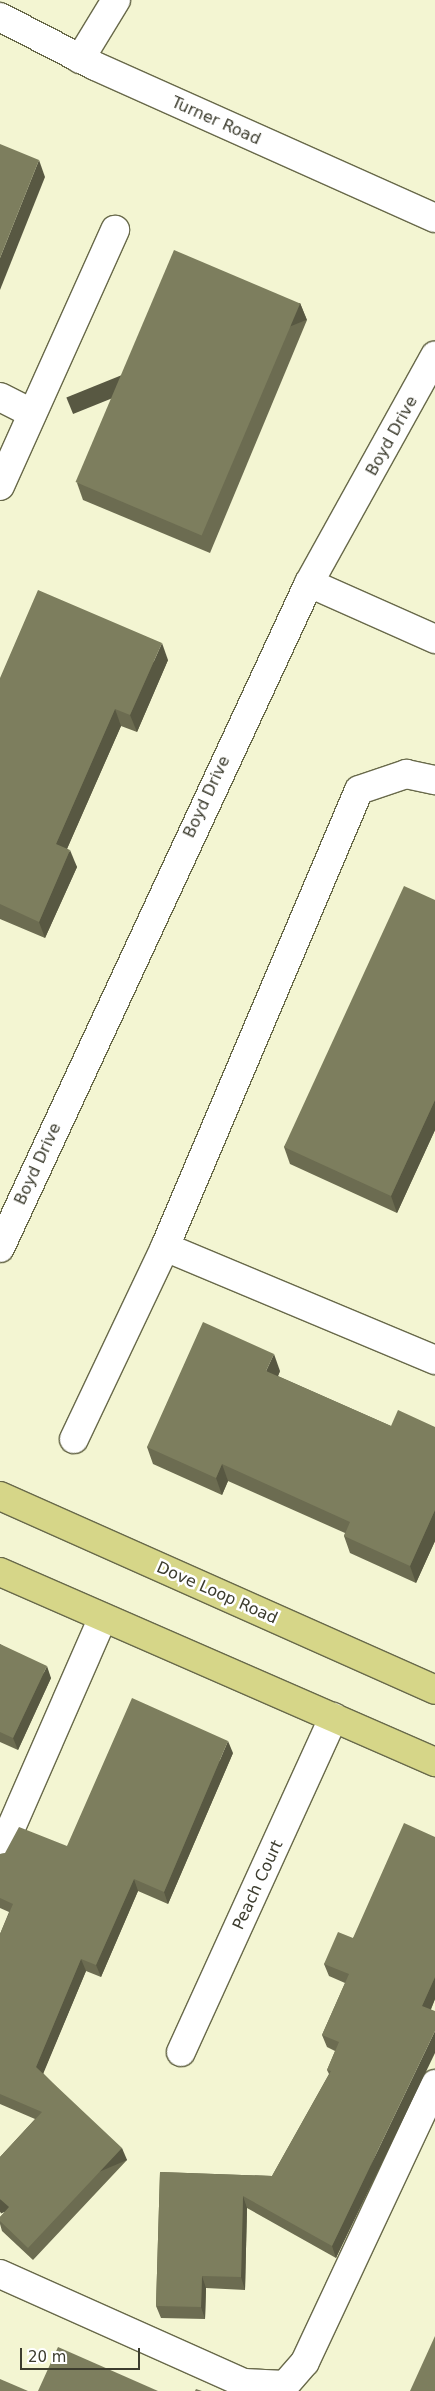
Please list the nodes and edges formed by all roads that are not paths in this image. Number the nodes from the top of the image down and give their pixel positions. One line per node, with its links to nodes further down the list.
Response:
1 (116, 0): 3 (street)
2 (0, 17): 3 (street, Turner Road)
3 (80, 59): 4 (street, Turner Road)
4 (435, 218)
5 (115, 230): 8 (street)
6 (435, 356): 10 (street, Boyd Drive)
7 (0, 397): 8 (street)
8 (32, 413): 9 (street)
9 (0, 486)
10 (309, 583): 11 (street); 14 (street, Boyd Drive)
11 (435, 639)
12 (435, 780): 13 (street)
13 (164, 1247): 15 (street); 16 (street)
14 (0, 1248)
15 (435, 1360)
16 (74, 1439)
17 (0, 1496): 20 (main road, Dove Loop Road)
18 (0, 1572): 19 (main road)
19 (102, 1620): 21 (main road); 23 (street)
20 (435, 1690)
21 (334, 1717): 22 (main road); 24 (street, Peach Court)
22 (435, 1762)
23 (0, 1853)
24 (181, 2052)
25 (435, 2084): 26 (street)
26 (0, 2274)

